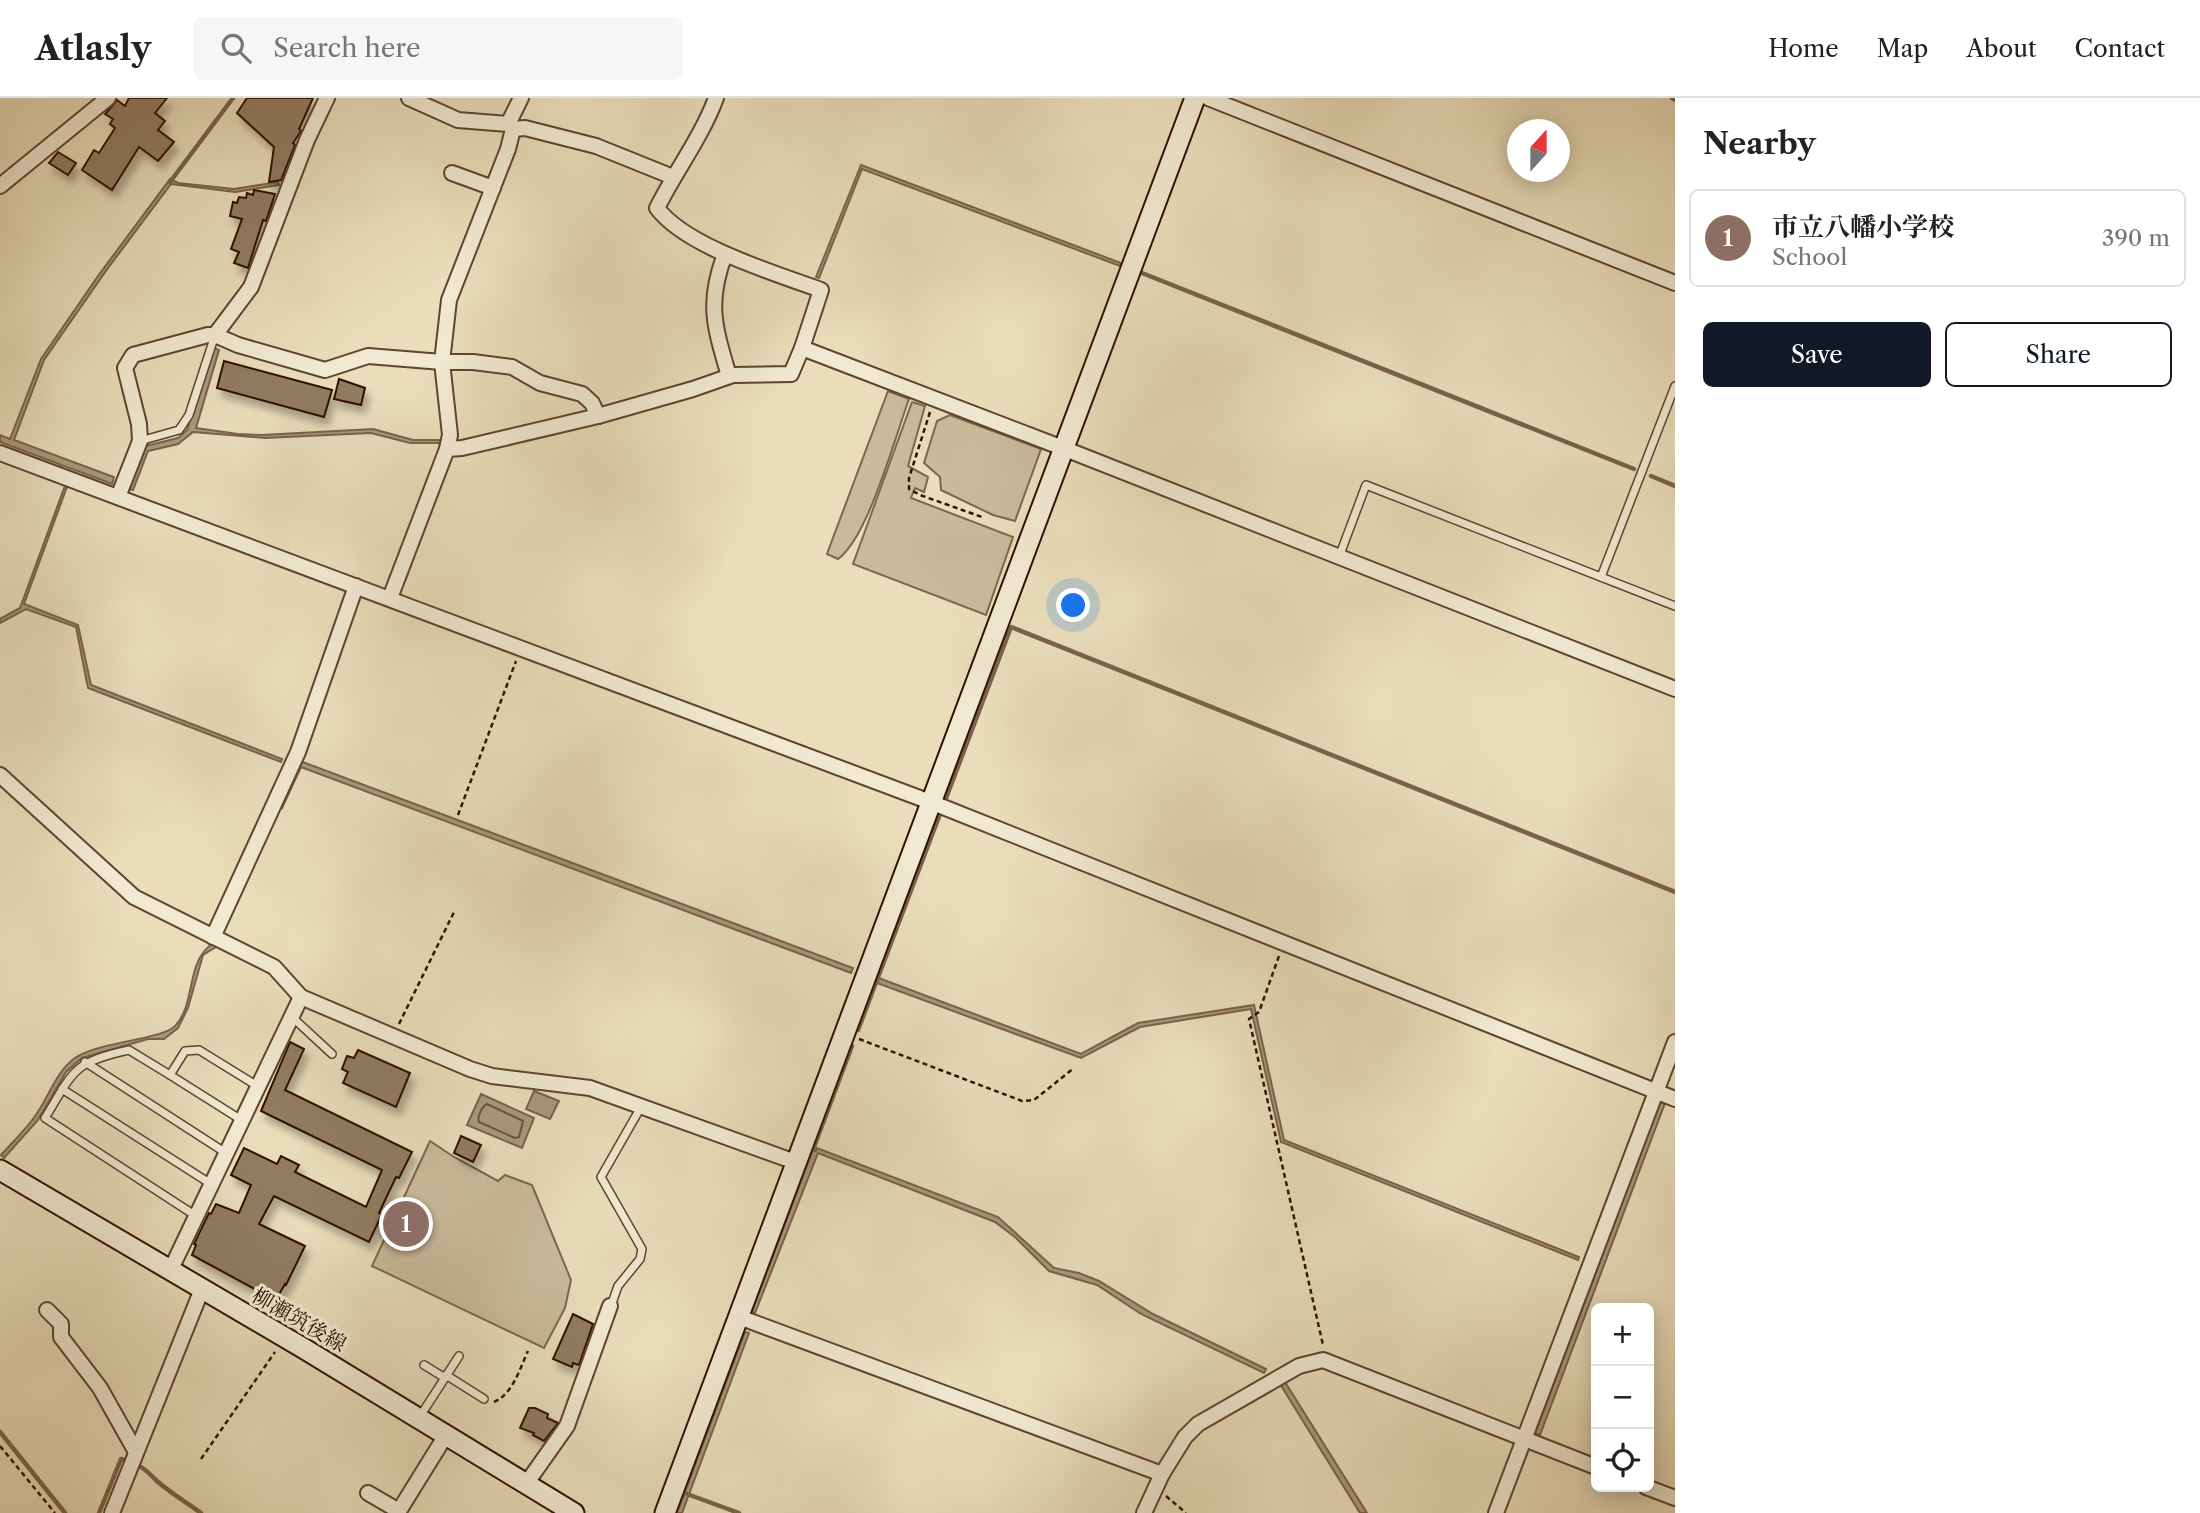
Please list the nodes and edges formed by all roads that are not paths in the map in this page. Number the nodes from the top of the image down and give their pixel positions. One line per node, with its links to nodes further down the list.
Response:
1 (108, 98): 11 (street)
2 (327, 98): 15 (street)
3 (409, 98): 8 (street)
4 (521, 98): 8 (street)
5 (1195, 98): 22 (street)
6 (1208, 98): 14 (street)
7 (710, 101): 10 (street)
8 (511, 126): 10 (street); 12 (street)
9 (452, 173): 12 (street)
10 (673, 177): 13 (street)
11 (0, 186)
12 (493, 188): 17 (street)
13 (725, 254): 16 (street); 18 (street)
14 (1675, 282)
15 (215, 335): 17 (street); 21 (lane); 21 (street)
16 (802, 348): 18 (street); 22 (street)
17 (442, 362): 20 (street); 23 (street)
18 (729, 376): 20 (street)
19 (1675, 386): 27 (lane)
20 (598, 416): 23 (street)
21 (140, 441): 25 (street)
22 (1063, 448): 26 (street); 33 (street)
23 (447, 449): 29 (street)
24 (0, 453): 25 (street)
25 (118, 497): 28 (street)
26 (1339, 557): 27 (lane); 31 (street)
27 (1601, 578): 30 (lane)
28 (356, 586): 29 (street); 34 (street)
29 (390, 598): 33 (street)
30 (1675, 606)
31 (1675, 690)
32 (0, 775): 34 (street)
33 (933, 803): 43 (street); 48 (street)
34 (213, 937): 35 (street)
35 (301, 996): 36 (street); 45 (street)
36 (292, 1016): 38 (lane); 41 (street)
37 (1675, 1042): 43 (street)
38 (332, 1054)
39 (85, 1062): 40 (lane); 42 (lane); 47 (lane)
40 (170, 1075): 41 (lane); 46 (lane)
41 (258, 1087): 46 (street)
42 (62, 1089): 50 (lane); 51 (lane)
43 (1656, 1091): 44 (street); 63 (street)
44 (1675, 1099)
45 (641, 1105): 48 (street); 54 (lane)
46 (243, 1121): 47 (street)
47 (226, 1153): 50 (street)
48 (798, 1163): 56 (street)
49 (0, 1170): 52 (street, 柳瀬筑後線)
50 (211, 1184): 51 (street)
51 (196, 1216): 52 (street)
52 (171, 1269): 53 (street, 柳瀬筑後線)
53 (202, 1289): 61 (street, 柳瀬筑後線); 64 (street)
54 (610, 1307): 67 (street)
55 (47, 1310): 64 (street)
56 (739, 1317): 66 (street); 73 (street)
57 (459, 1356): 59 (lane)
58 (424, 1365): 59 (lane)
59 (446, 1377): 60 (lane); 61 (lane)
60 (484, 1399)
61 (419, 1419): 62 (street, 柳瀬筑後線)
62 (446, 1435): 67 (street, 柳瀬筑後線); 69 (street)
63 (1525, 1439): 65 (street); 66 (street); 75 (street)
64 (136, 1452): 71 (street)
65 (1591, 1465)
66 (1161, 1474): 74 (street)
67 (526, 1484): 72 (street, 柳瀬筑後線)
68 (1654, 1490): 70 (street)
69 (368, 1493)
70 (1675, 1498)
71 (113, 1513)
72 (573, 1513)
73 (665, 1513)
74 (1144, 1513)
75 (1496, 1513)

